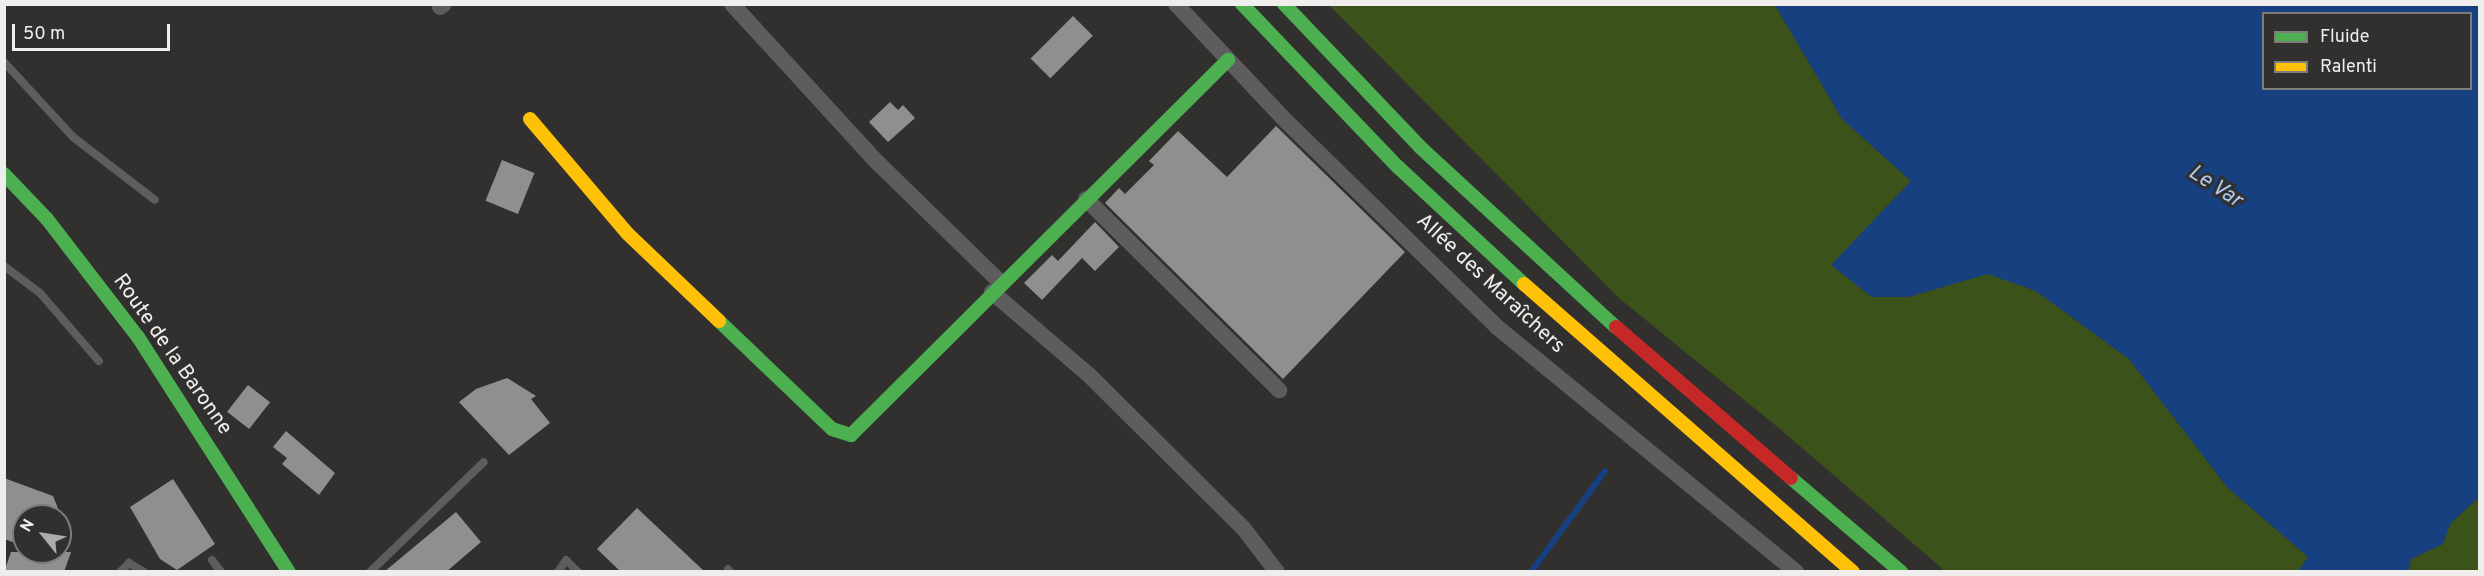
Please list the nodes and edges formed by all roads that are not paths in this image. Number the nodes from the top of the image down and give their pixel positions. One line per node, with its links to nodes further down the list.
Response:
1 (732, 4): 12 (street)
2 (1176, 4): 5 (street, Allée des Maraîchers)
3 (1242, 4): 26 (main road)
4 (1284, 4): 27 (main road)
5 (1228, 60): 9 (main road); 25 (street, Allée des Maraîchers)
6 (4, 62): 10 (lane)
7 (530, 119): 12 (main road)
8 (4, 174): 20 (main road, Route de la Baronne)
9 (1086, 199): 12 (main road); 14 (street)
10 (154, 200)
11 (4, 266): 13 (lane)
12 (997, 287): 24 (street)
13 (99, 362)
14 (1280, 390)
15 (484, 462): 21 (lane)
16 (212, 560): 19 (lane)
17 (120, 572): 18 (lane)
18 (144, 572)
19 (221, 572)
20 (289, 572)
21 (370, 572)
22 (558, 572): 23 (lane)
23 (578, 572)
24 (1277, 572)
25 (1796, 572)
26 (1853, 572)
27 (1901, 572)

